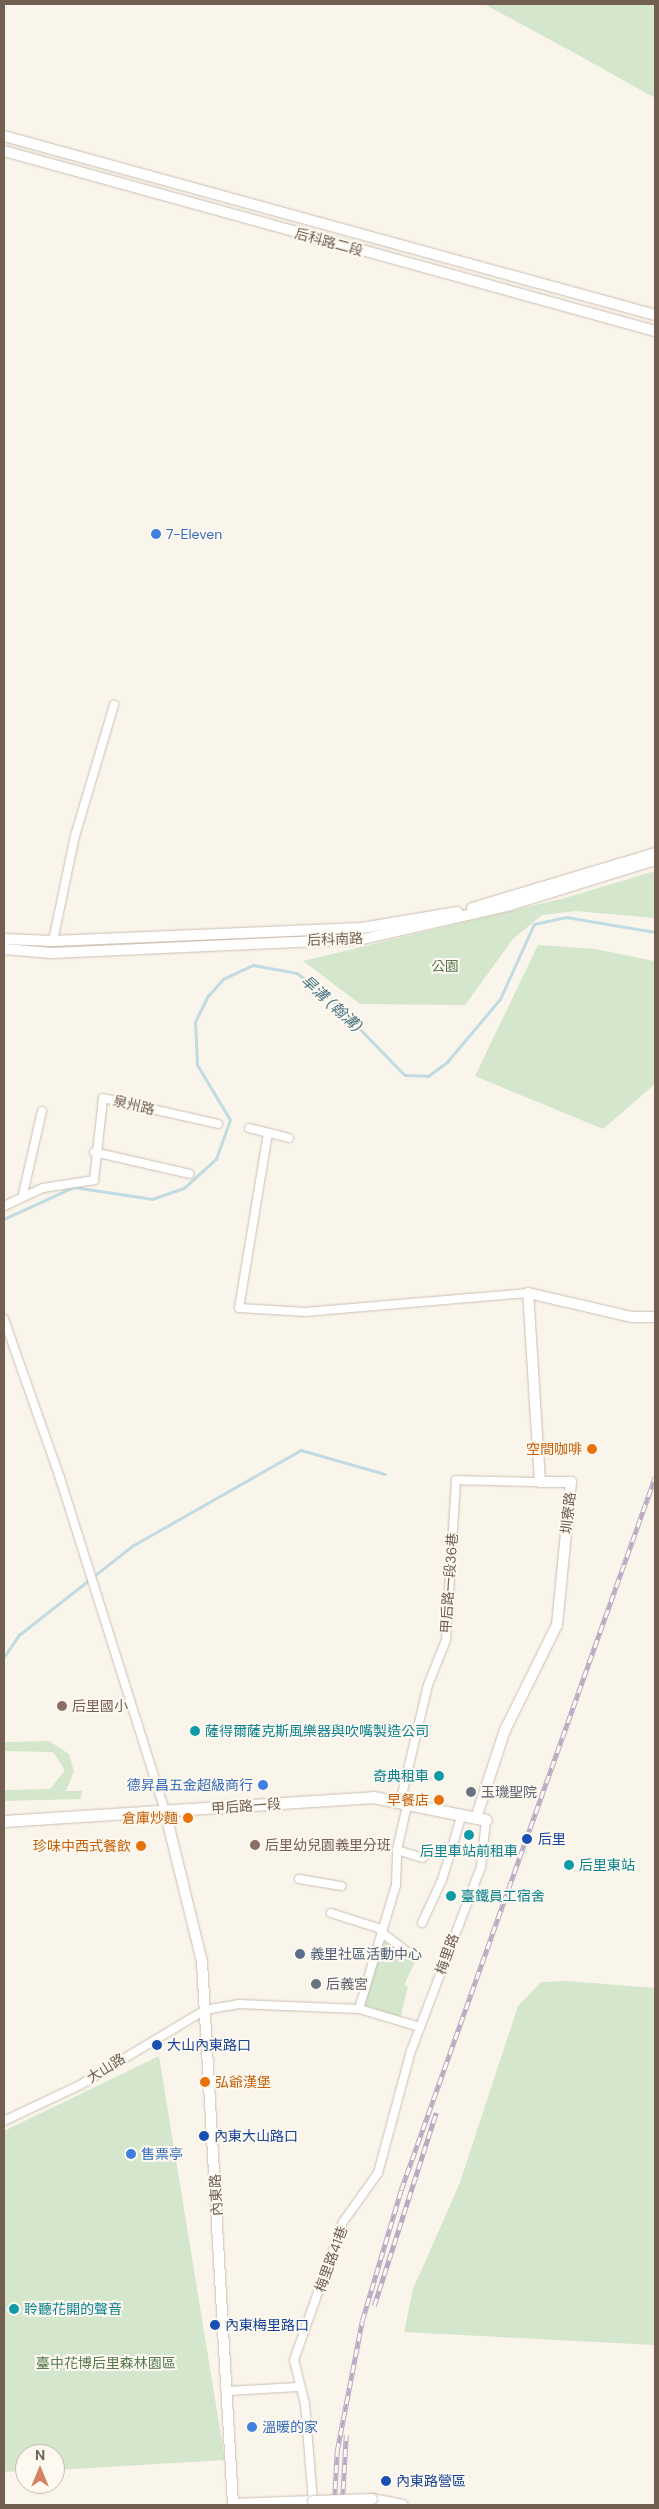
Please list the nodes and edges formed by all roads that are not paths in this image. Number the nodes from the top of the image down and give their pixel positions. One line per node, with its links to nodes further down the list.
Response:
1 (4, 136): 3 (street, 后科路二段)
2 (4, 150): 4 (street, 后科路二段)
3 (334, 226): 4 (street); 5 (street, 后科路二段)
4 (330, 242): 7 (street, 后科路二段)
5 (626, 307): 6 (street, 后科路二段); 7 (street)
6 (655, 315)
7 (624, 322): 8 (street, 后科路二段)
8 (655, 331)
9 (114, 705): 13 (street)
10 (655, 853): 13 (street, 后科南路)
11 (655, 860): 15 (street, 后科南路)
12 (4, 939): 13 (street, 后科南路)
13 (53, 941): 15 (street)
14 (4, 949): 15 (street, 后科南路)
15 (52, 953)
16 (42, 1111): 23 (street)
17 (218, 1124): 21 (street, 泉州路)
18 (249, 1128): 19 (street)
19 (268, 1133): 20 (street); 25 (street)
20 (290, 1138)
21 (94, 1152): 22 (street); 23 (street, 泉州路)
22 (190, 1174)
23 (24, 1194): 24 (street, 泉州路)
24 (4, 1206)
25 (528, 1293): 26 (street); 28 (street)
26 (655, 1317)
27 (4, 1319): 30 (street)
28 (540, 1482): 29 (street, 甲后路一段36巷); 32 (street, 圳寮路)
29 (404, 1800): 30 (main road, 甲后路一段); 31 (main road, 甲后路一段); 34 (street)
30 (165, 1811): 33 (main road, 甲后路一段); 43 (street, 內東路)
31 (462, 1814): 32 (main road, 甲后路一段); 39 (street)
32 (481, 1819): 44 (street, 梅里路)
33 (4, 1821)
34 (397, 1850): 35 (street); 40 (street)
35 (422, 1858)
36 (299, 1879): 37 (street)
37 (341, 1886)
38 (331, 1913): 40 (street)
39 (422, 1923)
40 (381, 1931): 41 (street); 42 (street)
41 (410, 1954)
42 (359, 2009): 43 (street); 44 (street)
43 (205, 2010): 45 (street, 大山路); 47 (street, 內東路)
44 (420, 2027): 46 (street, 梅里路41巷)
45 (4, 2121)
46 (298, 2387): 47 (street); 48 (street, 梅里路41巷)
47 (228, 2391): 48 (street, 內東路)
48 (313, 2501): 49 (street, bridge)
49 (402, 2505)

